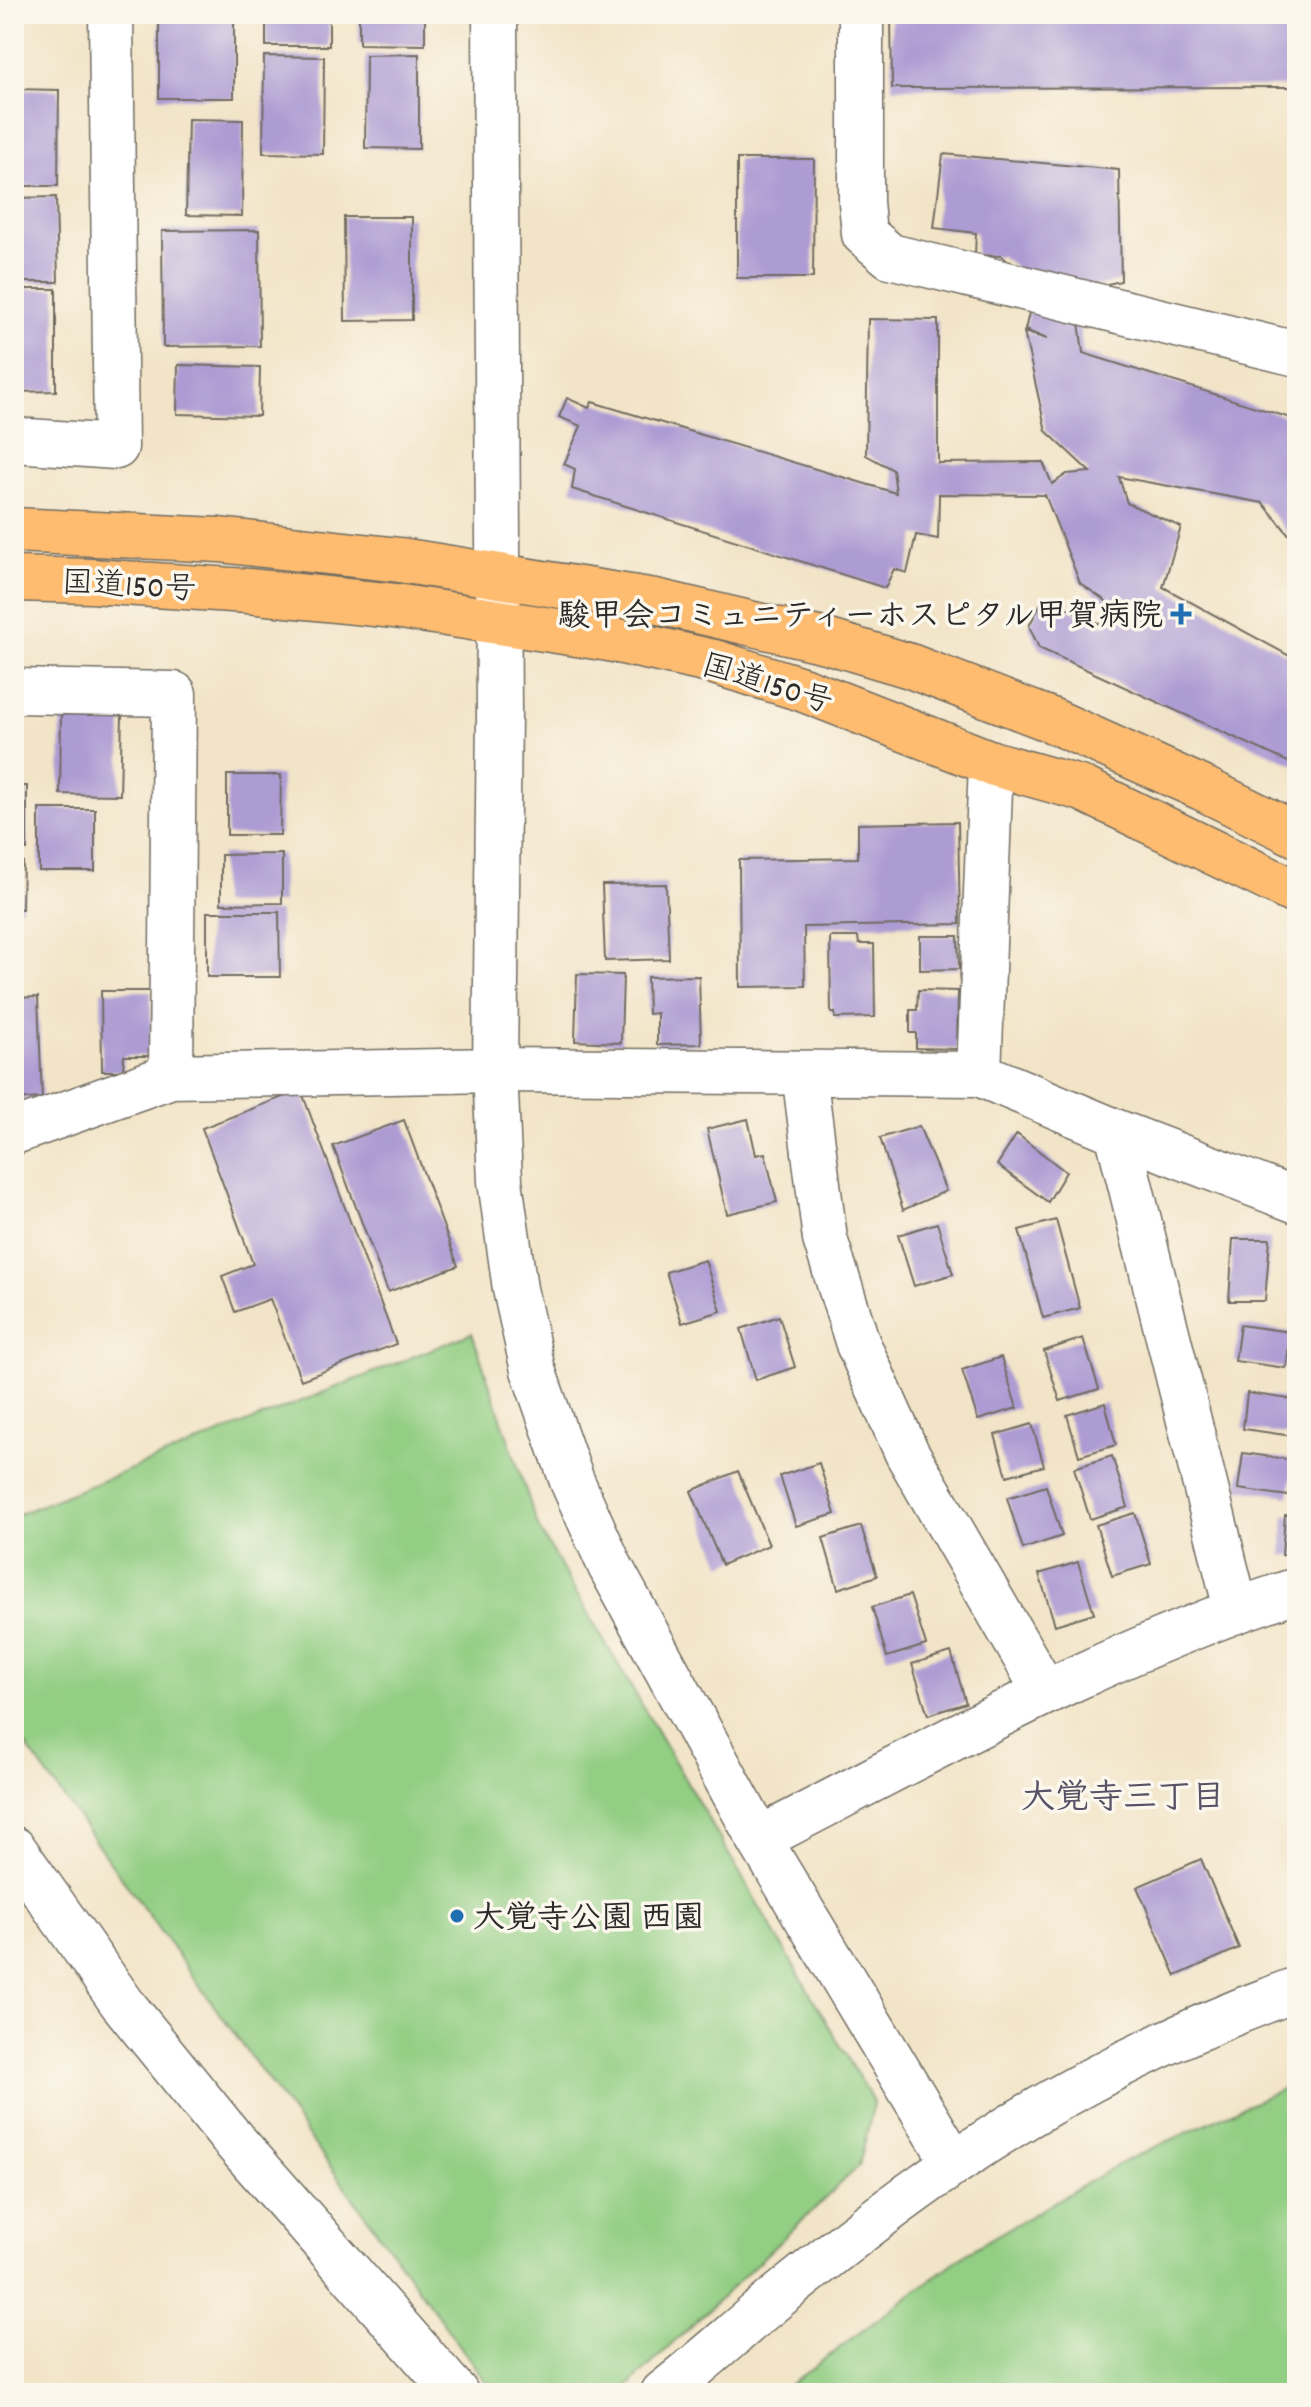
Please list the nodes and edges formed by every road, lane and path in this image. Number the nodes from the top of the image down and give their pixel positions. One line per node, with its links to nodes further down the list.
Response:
1 (111, 14): 5 (street)
2 (495, 14): 7 (street)
3 (861, 14): 4 (street)
4 (1297, 354)
5 (14, 440)
6 (14, 530): 7 (highway, 国道150号)
7 (498, 575): 9 (street); 12 (highway, 国道150号)
8 (14, 579): 9 (highway, 国道150号)
9 (498, 621): 11 (highway, 国道150号); 14 (street)
10 (14, 691): 17 (street)
11 (991, 763): 13 (highway, 国道150号); 16 (street)
12 (1297, 835)
13 (1297, 893)
14 (495, 1070): 15 (street); 17 (street); 24 (street)
15 (804, 1073): 16 (street); 23 (street)
16 (979, 1074): 19 (street)
17 (171, 1076): 18 (street)
18 (14, 1132)
19 (1117, 1132): 20 (street); 22 (street)
20 (1297, 1201)
21 (1297, 1590): 22 (street)
22 (1236, 1609): 23 (street)
23 (1045, 1692): 24 (street)
24 (759, 1839): 27 (street)
25 (14, 1849): 28 (street)
26 (1297, 1989): 27 (street)
27 (954, 2163): 29 (street)
28 (456, 2393)
29 (663, 2393)

